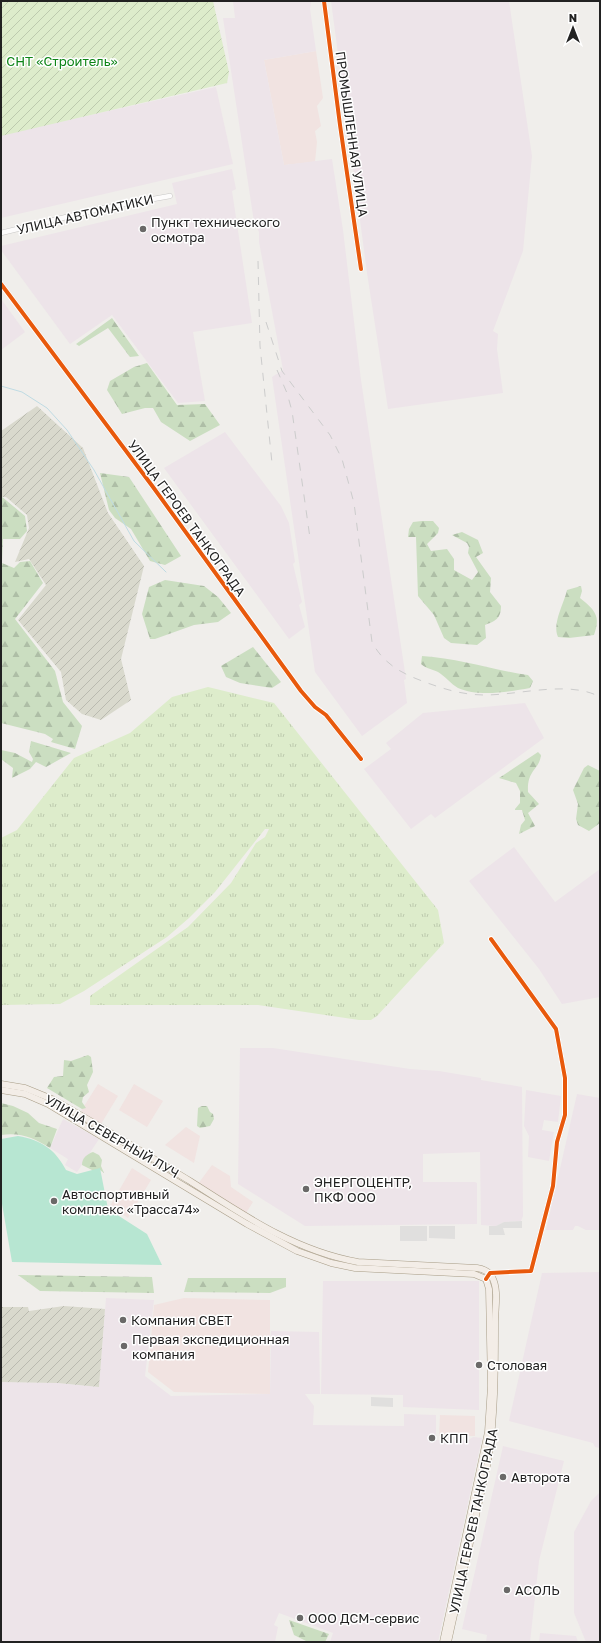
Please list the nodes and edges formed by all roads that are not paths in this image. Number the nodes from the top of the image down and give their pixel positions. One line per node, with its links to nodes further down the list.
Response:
1 (324, 1): 4 (street, ПРОМЫШЛЕННАЯ УЛИЦА)
2 (170, 196): 3 (street, УЛИЦА АВТОМАТИКИ)
3 (1, 233)
4 (361, 269)
5 (1, 284): 6 (street, УЛИЦА ГЕРОЕВ ТАНКОГРАДА)
6 (361, 759)
7 (491, 939): 10 (street)
8 (1, 1084): 10 (main road, УЛИЦА СЕВЕРНЫЙ ЛУЧ)
9 (1, 1090): 10 (main road, УЛИЦА СЕВЕРНЫЙ ЛУЧ)
10 (488, 1276): 11 (main road, УЛИЦА ГЕРОЕВ ТАНКОГРАДА); 12 (main road, УЛИЦА ГЕРОЕВ ТАНКОГРАДА)
11 (443, 1642)
12 (448, 1642)

